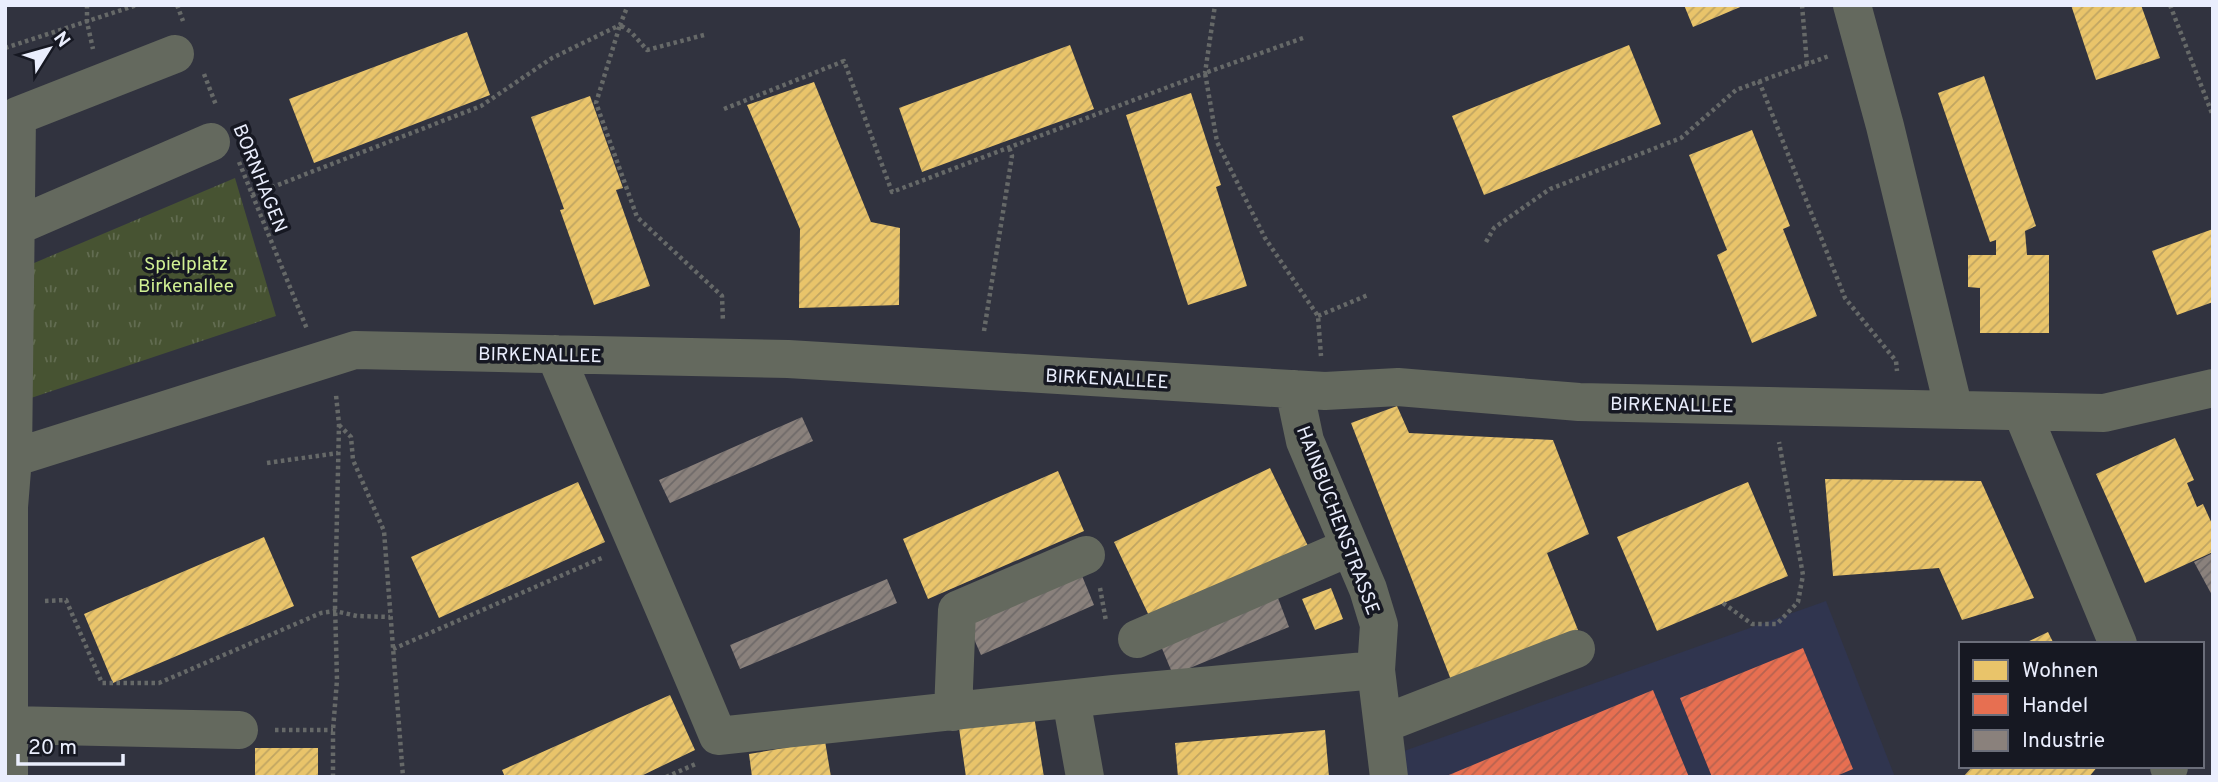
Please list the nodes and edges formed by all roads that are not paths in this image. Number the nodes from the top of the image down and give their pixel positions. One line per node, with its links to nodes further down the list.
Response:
1 (1852, 5): 8 (street)
2 (188, 50): 4 (street)
3 (222, 137): 4 (street)
4 (16, 226): 10 (street)
5 (555, 354): 7 (street, BIRKENALLEE); 10 (street, BIRKENALLEE); 18 (street)
6 (2213, 388): 9 (street, BIRKENALLEE)
7 (1310, 390): 8 (street, BIRKENALLEE); 11 (street, HAINBUCHENSTRASSE)
8 (1954, 410): 9 (street, BIRKENALLEE)
9 (2022, 412): 14 (street)
10 (9, 460): 20 (street)
11 (1350, 547): 13 (street); 16 (street, HAINBUCHENSTRASSE)
12 (1086, 555): 18 (street)
13 (1122, 635)
14 (2117, 642)
15 (1576, 649): 19 (street)
16 (1376, 670): 17 (street); 19 (street, HAINBUCHENSTRASSE)
17 (1071, 699): 18 (street); 23 (street)
18 (953, 712)
19 (1383, 724): 24 (street, HAINBUCHENSTRASSE)
20 (9, 725): 21 (street); 22 (street)
21 (239, 730)
22 (9, 777)
23 (1084, 777)
24 (1389, 777)

